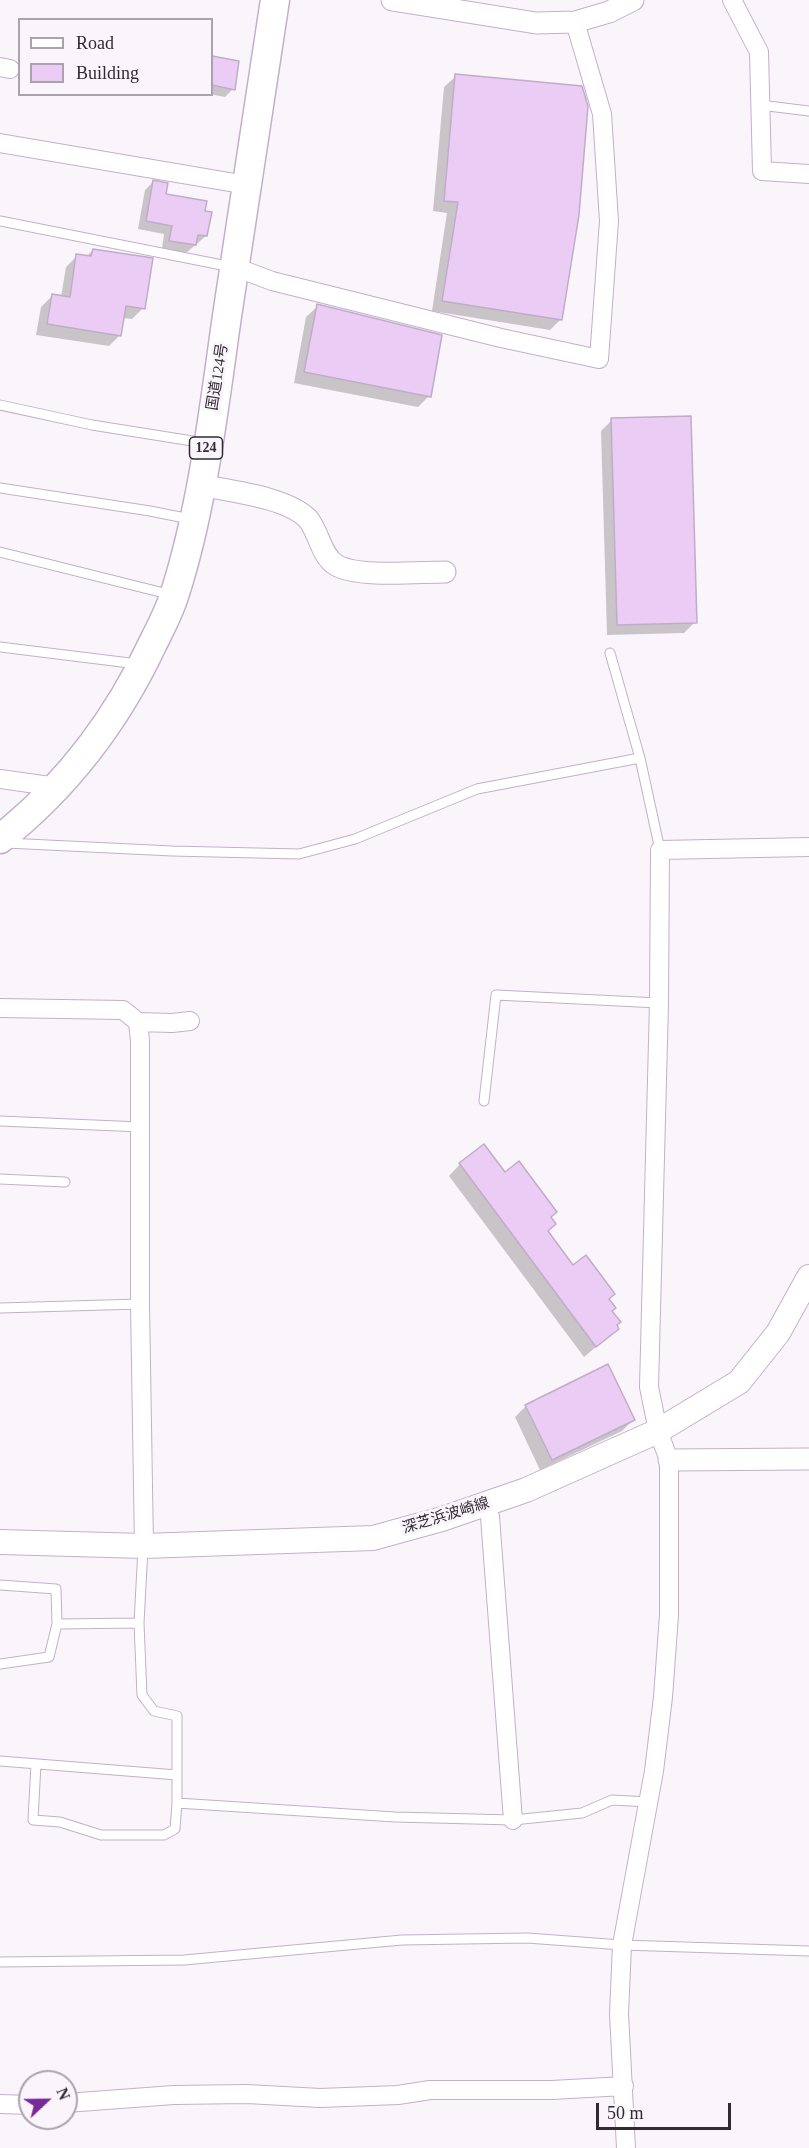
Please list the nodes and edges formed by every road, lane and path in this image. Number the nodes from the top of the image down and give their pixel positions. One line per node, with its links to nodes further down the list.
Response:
1 (275, 0): 10 (highway, 国道124号 / 124)
2 (392, 0): 5 (street)
3 (633, 0): 5 (street)
4 (732, 0): 6 (street)
5 (575, 22): 12 (street)
6 (760, 105): 7 (lane); 9 (street)
7 (809, 111)
8 (0, 143): 10 (street)
9 (809, 174)
10 (247, 185): 12 (highway, 国道124号 / 124)
11 (0, 221): 12 (lane)
12 (235, 267): 14 (highway, 国道124号 / 124)
13 (0, 405): 14 (lane)
14 (207, 444): 15 (highway, 国道124号 / 124)
15 (200, 485): 17 (highway, 国道124号 / 124); 19 (street)
16 (0, 488): 17 (lane)
17 (194, 520): 20 (highway, 国道124号 / 124)
18 (0, 552): 20 (lane)
19 (445, 572)
20 (174, 596): 23 (highway, 国道124号 / 124)
21 (0, 648): 23 (lane)
22 (610, 653): 24 (lane)
23 (143, 664): 26 (highway, 国道124号 / 124)
24 (640, 758): 27 (lane); 29 (lane)
25 (0, 779): 26 (street)
26 (57, 787): 27 (highway, 国道124号 / 124)
27 (0, 841)
28 (809, 847): 29 (street)
29 (660, 850): 30 (street)
30 (658, 1003): 34 (lane); 42 (street)
31 (0, 1008): 33 (street)
32 (190, 1021): 33 (street)
33 (138, 1022): 36 (street)
34 (484, 1101)
35 (0, 1121): 36 (lane)
36 (141, 1126): 40 (street)
37 (0, 1179): 38 (lane)
38 (64, 1182)
39 (809, 1277): 42 (main road, 深芝浜波崎線)
40 (140, 1304): 41 (lane); 47 (street)
41 (0, 1308)
42 (658, 1431): 44 (street); 45 (main road, 深芝浜波崎線)
43 (809, 1459): 44 (street)
44 (669, 1460): 55 (street)
45 (486, 1504): 47 (main road, 深芝浜波崎線); 57 (street)
46 (0, 1542): 47 (main road, 深芝浜波崎線)
47 (144, 1546): 49 (lane)
48 (0, 1585): 50 (lane)
49 (139, 1623): 50 (lane); 54 (lane)
50 (57, 1624): 51 (lane)
51 (0, 1664)
52 (0, 1761): 53 (lane)
53 (36, 1764): 54 (lane); 56 (lane)
54 (177, 1774): 56 (lane)
55 (648, 1802): 57 (lane); 58 (street)
56 (177, 1803): 57 (lane)
57 (513, 1820)
58 (622, 1945): 59 (lane); 60 (lane); 61 (street)
59 (809, 1951)
60 (0, 1962)
61 (624, 2086): 62 (street); 65 (street)
62 (78, 2102)
63 (0, 2104): 64 (street)
64 (18, 2105)
65 (626, 2148)

